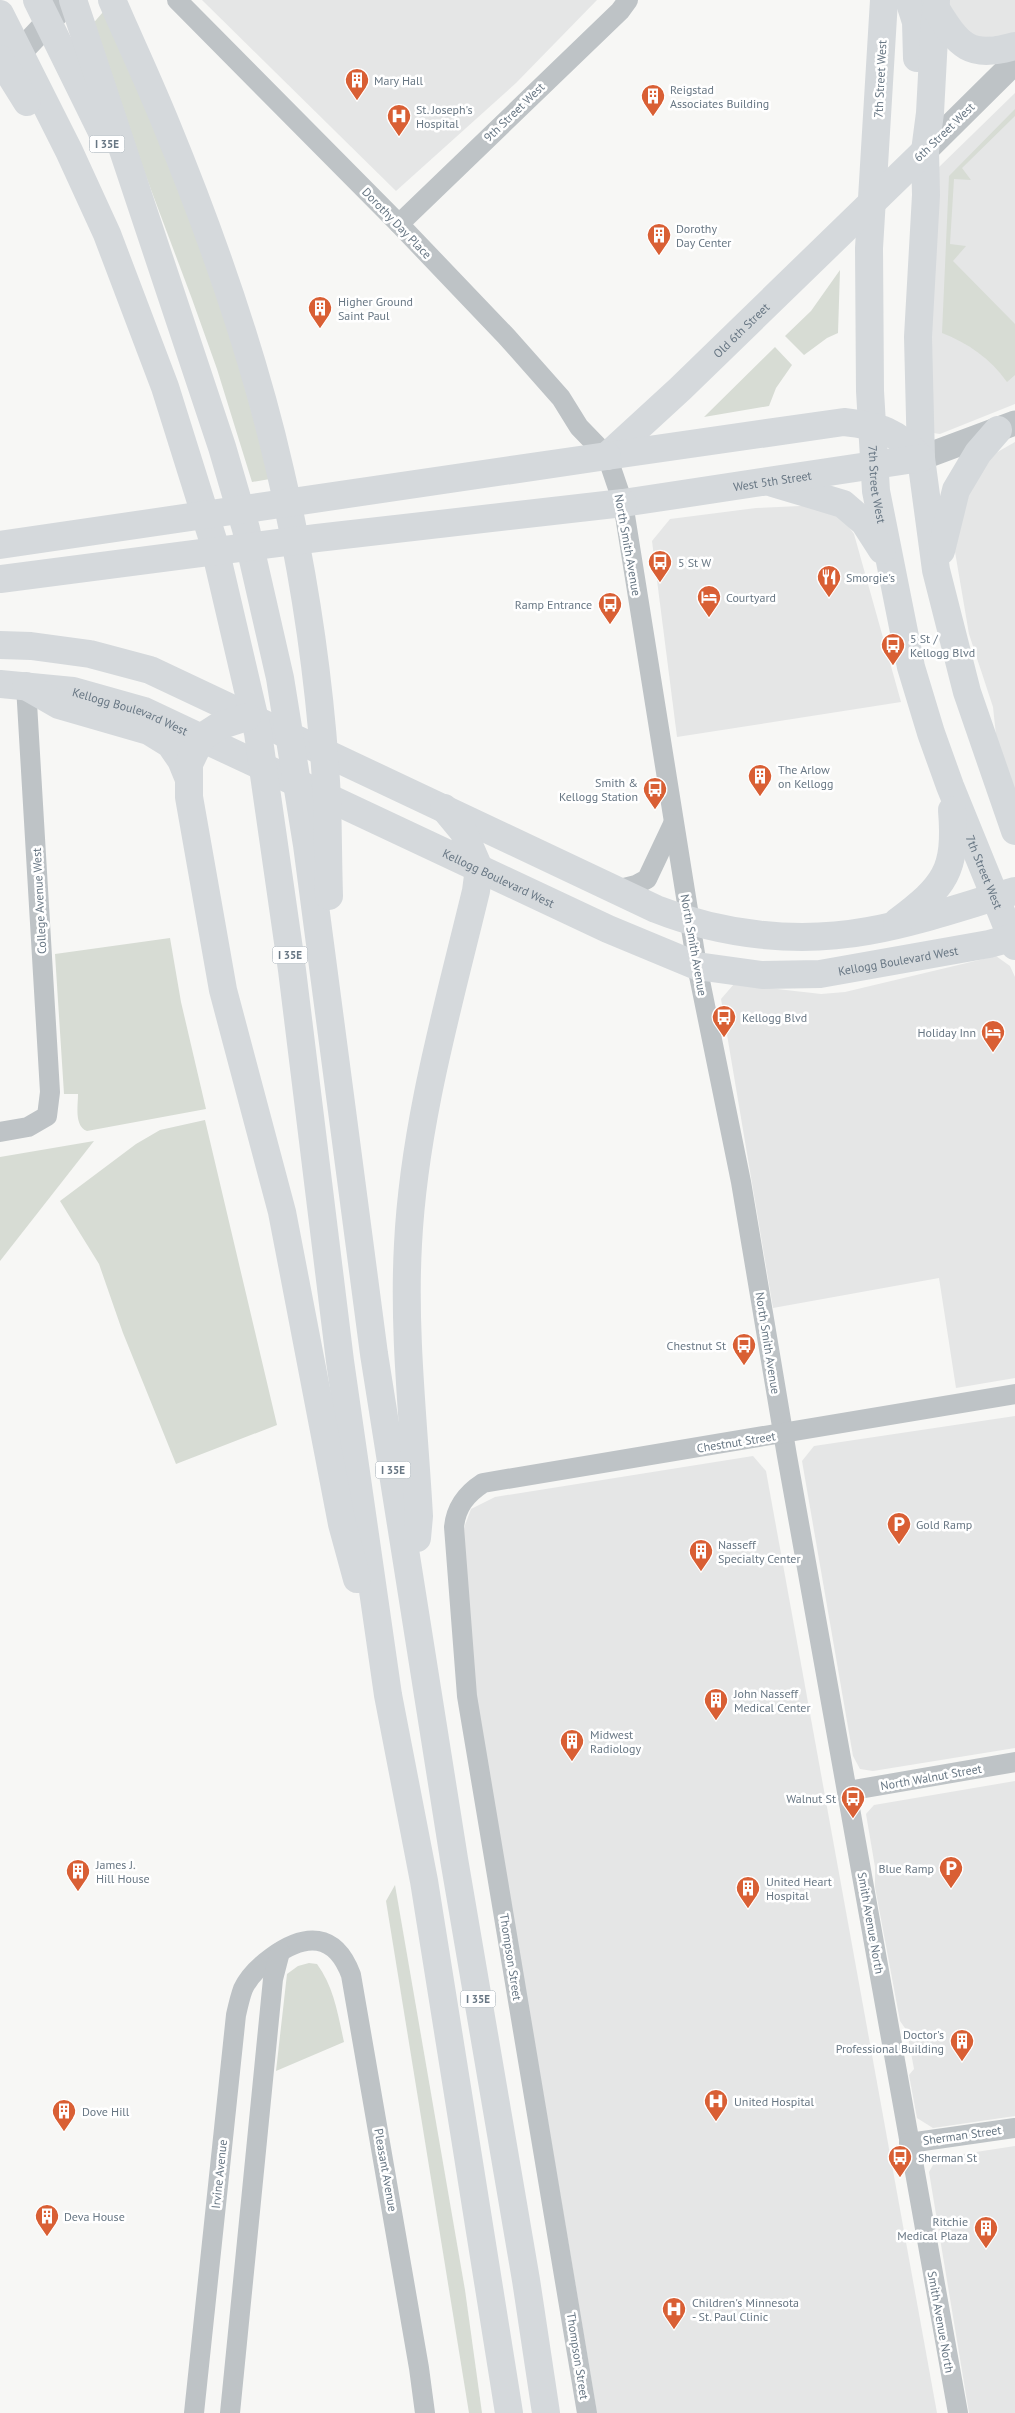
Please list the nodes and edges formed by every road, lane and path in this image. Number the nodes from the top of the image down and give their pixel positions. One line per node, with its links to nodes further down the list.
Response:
1 (37, 0): 19 (main road, I 35E)
2 (71, 0): 13 (street); 19 (main road)
3 (112, 0): 47 (main road)
4 (176, 0): 17 (street, Dorothy Day Place)
5 (628, 0): 17 (street, 9th Street West)
6 (884, 0): 16 (main road, 7th Street West)
7 (909, 0): 14 (main road)
8 (936, 4): 10 (main road); 14 (main road)
9 (0, 14): 18 (main road, I 35E)
10 (1015, 46)
11 (0, 59): 18 (main road)
12 (1015, 62): 15 (street, 6th Street West)
13 (0, 73)
14 (930, 113): 15 (main road)
15 (925, 151): 16 (main road, 6th Street West); 23 (main road)
16 (872, 201): 20 (main road, 7th Street West); 22 (main road, Old 6th Street)
17 (398, 224): 22 (street, Dorothy Day Place)
18 (107, 234): 53 (main road, I 35E)
19 (169, 292): 47 (main road, I 35E)
20 (871, 425): 22 (main road); 23 (main road); 24 (main road, 7th Street West)
21 (1006, 427): 23 (street); 29 (main road)
22 (607, 456): 26 (street, North Smith Avenue); 27 (main road)
23 (921, 458): 24 (main road, West 5th Street); 29 (main road)
24 (873, 464): 25 (main road, West 5th Street); 28 (main road, 7th Street West)
25 (769, 482): 26 (main road, West 5th Street); 28 (main road)
26 (623, 503): 30 (main road, West 5th Street); 38 (street, North Smith Avenue)
27 (0, 545)
28 (890, 562): 36 (main road, 7th Street West)
29 (936, 570): 39 (main road)
30 (0, 579)
31 (0, 646): 33 (main road)
32 (13, 685): 34 (main road, Kellogg Boulevard West); 35 (main road); 48 (street, College Avenue West)
33 (247, 717): 34 (main road); 37 (main road)
34 (209, 737): 35 (main road); 40 (main road, Kellogg Boulevard West)
35 (188, 777): 53 (main road)
36 (950, 786): 42 (main road, 7th Street West); 44 (main road)
37 (444, 808): 40 (main road); 41 (main road)
38 (673, 824): 41 (street); 43 (street, North Smith Avenue)
39 (1015, 831)
40 (479, 868): 46 (main road, Kellogg Boulevard West); 52 (main road)
41 (616, 890): 43 (main road)
42 (1005, 894): 44 (main road); 45 (main road, 7th Street West)
43 (689, 922): 44 (main road); 46 (street, North Smith Avenue)
44 (892, 926)
45 (1014, 940): 46 (main road, Kellogg Boulevard West)
46 (697, 966): 50 (street, North Smith Avenue)
47 (333, 1035): 52 (main road, I 35E)
48 (0, 1132)
49 (1015, 1394): 50 (street, Chestnut Street)
50 (783, 1434): 51 (street, Chestnut Street); 55 (street, Smith Avenue North)
51 (463, 1501): 65 (street, Thompson Street)
52 (412, 1585): 64 (main road, I 35E)
53 (388, 1694): 63 (main road, I 35E)
54 (1015, 1762): 55 (street, North Walnut Street)
55 (848, 1791): 59 (street, Smith Avenue North)
56 (320, 1940): 57 (street, Irvine Avenue); 62 (street, Pleasant Avenue)
57 (280, 1952): 60 (street, Irvine Avenue); 61 (street)
58 (1015, 2128): 59 (street, Sherman Street)
59 (909, 2143): 66 (street, Smith Avenue North)
60 (194, 2413)
61 (230, 2413)
62 (424, 2413)
63 (509, 2413)
64 (546, 2413)
65 (587, 2413)
66 (958, 2413)

